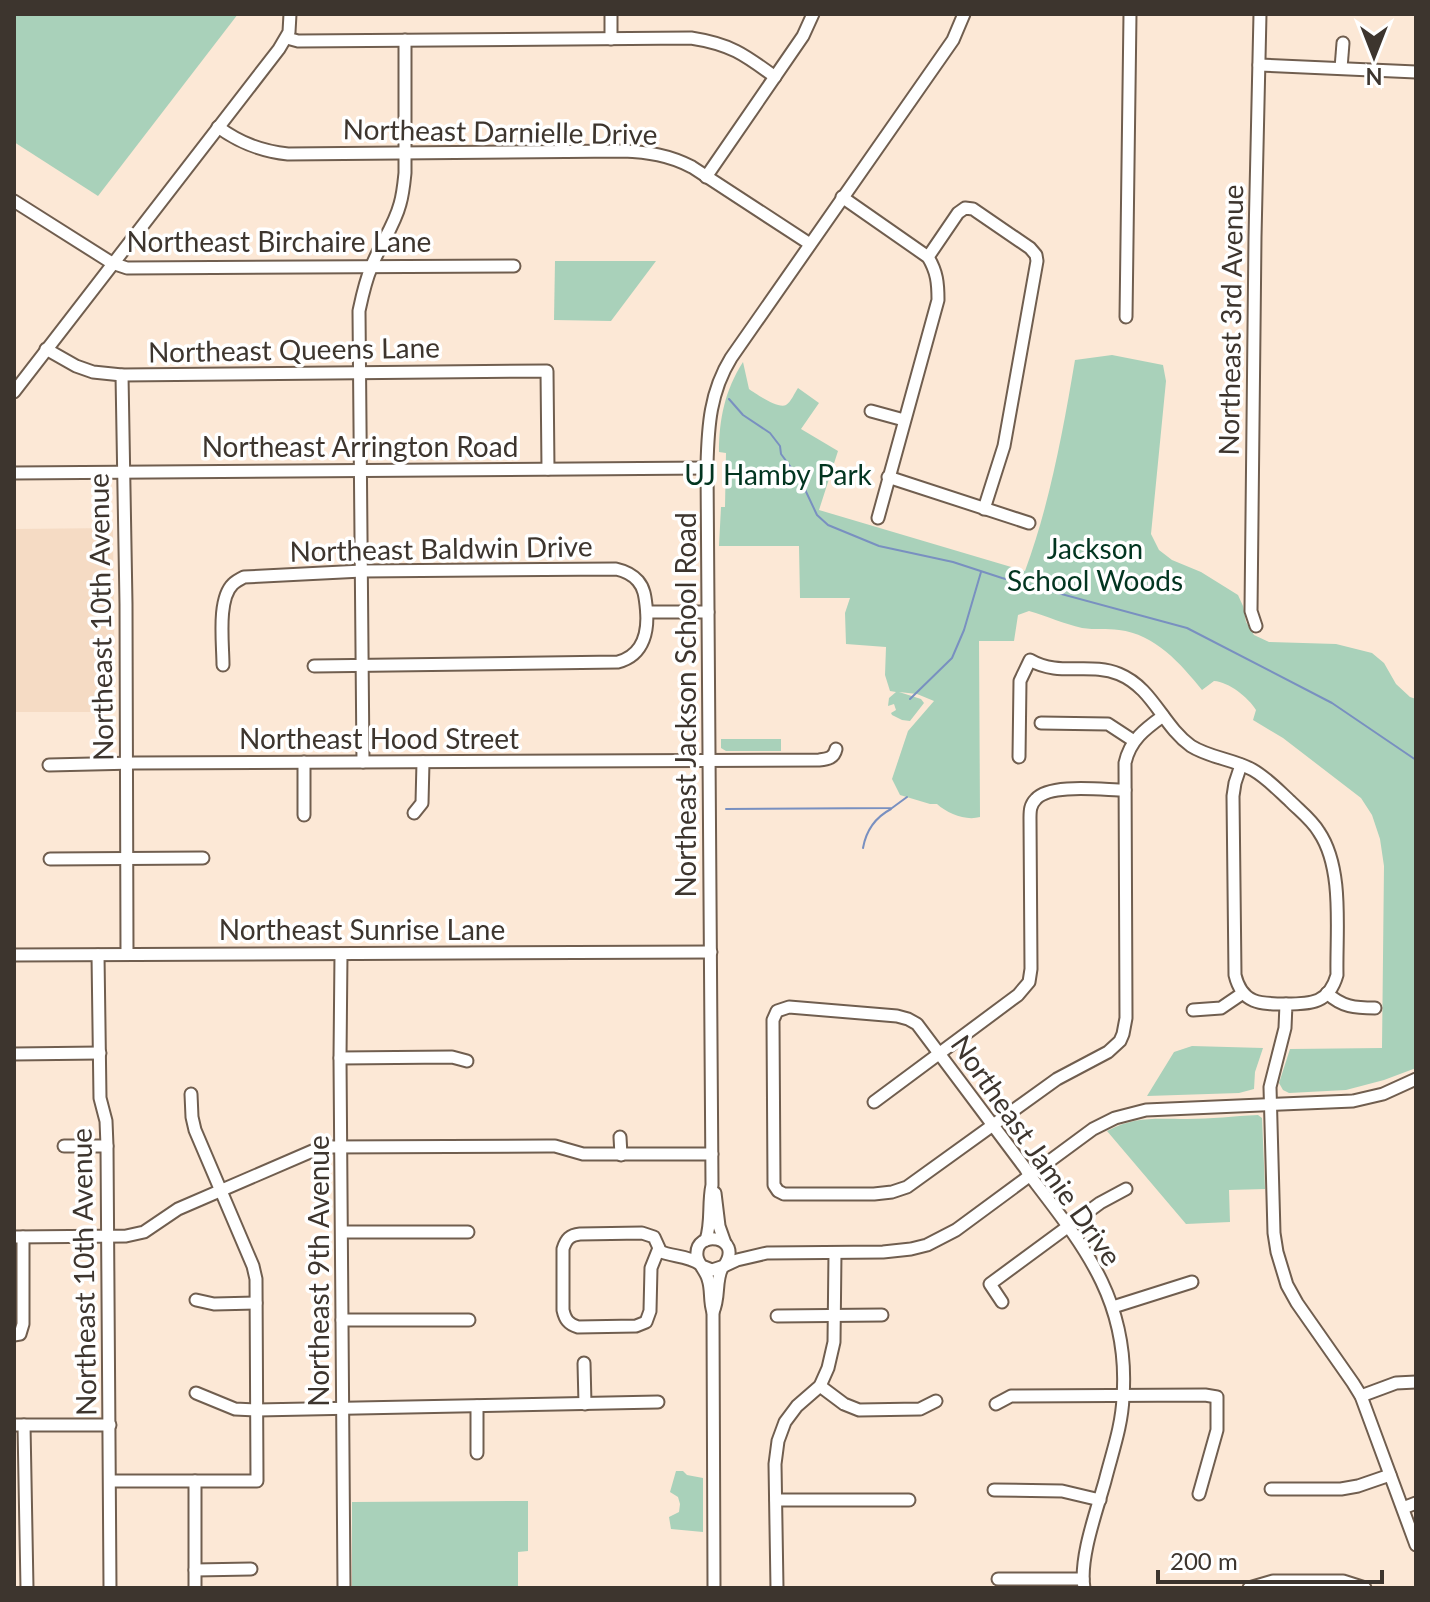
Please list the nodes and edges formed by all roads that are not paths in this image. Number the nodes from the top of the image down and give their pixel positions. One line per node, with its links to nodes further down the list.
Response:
1 (290, 14): 7 (street)
2 (611, 14): 8 (street)
3 (813, 14): 14 (street)
4 (964, 14): 18 (street, Northeast Jackson School Road)
5 (1130, 14): 25 (street)
6 (1260, 14): 11 (street, Northeast 3rd Avenue)
7 (287, 38): 9 (street); 15 (street)
8 (611, 39): 9 (street); 14 (street)
9 (405, 40): 16 (street)
10 (1343, 43): 12 (street)
11 (1259, 65): 12 (street); 44 (street, Northeast 3rd Avenue)
12 (1341, 68): 13 (street)
13 (1416, 72)
14 (775, 77): 17 (street)
15 (218, 127): 16 (street, Northeast Darnielle Drive); 22 (street)
16 (405, 153): 17 (street, Northeast Darnielle Drive); 24 (street)
17 (706, 177): 20 (street, Northeast Darnielle Drive)
18 (842, 197): 20 (street, Northeast Jackson School Road); 21 (street)
19 (16, 207): 22 (street, Northeast Birchaire Lane)
20 (810, 244): 32 (street, Northeast Jackson School Road)
21 (928, 257): 31 (street); 38 (street)
22 (112, 263): 24 (street, Northeast Birchaire Lane); 26 (street)
23 (514, 266): 24 (street, Northeast Birchaire Lane)
24 (371, 267): 27 (street)
25 (1126, 317)
26 (46, 349): 28 (street, Northeast Queens Lane); 29 (street)
27 (360, 371): 28 (street, Northeast Queens Lane); 33 (street, Northeast Queens Lane); 34 (street)
28 (122, 375): 35 (street, Northeast 10th Avenue)
29 (14, 392)
30 (871, 411): 31 (street)
31 (904, 420): 37 (street)
32 (707, 468): 33 (street, Northeast Arrington Road); 43 (street, Northeast Jackson School Road)
33 (548, 469): 34 (street, Northeast Arrington Road)
34 (360, 470): 35 (street, Northeast Arrington Road); 41 (street)
35 (122, 472): 36 (street, Northeast Arrington Road); 57 (street, Northeast 10th Avenue)
36 (14, 473)
37 (888, 477): 38 (street); 39 (street)
38 (984, 509): 40 (street)
39 (878, 518)
40 (1029, 523)
41 (362, 571): 42 (street, Northeast Baldwin Drive); 45 (street); 46 (street, Northeast Baldwin Drive)
42 (647, 612): 43 (street); 45 (street)
43 (708, 612): 53 (street, Northeast Jackson School Road)
44 (1256, 626)
45 (363, 664): 47 (street); 55 (street)
46 (223, 665)
47 (314, 666)
48 (1163, 716): 50 (street); 52 (street); 59 (street)
49 (1041, 723): 50 (street)
50 (1134, 741): 60 (street)
51 (836, 749): 53 (street, Northeast Hood Street)
52 (1019, 757)
53 (709, 761): 56 (street, Northeast Hood Street); 66 (street, Northeast Jackson School Road)
54 (304, 762): 55 (street, Northeast Hood Street); 57 (street, Northeast Hood Street); 62 (street)
55 (363, 762): 56 (street, Northeast Hood Street)
56 (423, 762): 61 (street)
57 (127, 763): 58 (street, Northeast Hood Street); 65 (street, Northeast 10th Avenue)
58 (49, 765)
59 (1241, 765): 71 (street); 72 (street)
60 (1125, 790): 78 (street); 85 (street)
61 (414, 813)
62 (304, 815)
63 (203, 858): 65 (street)
64 (50, 859): 65 (street)
65 (127, 859): 67 (street, Northeast 10th Avenue)
66 (711, 952): 68 (street, Northeast Sunrise Lane); 90 (street, Northeast Jackson School Road)
67 (127, 954): 68 (street, Northeast Sunrise Lane); 70 (street, Northeast Sunrise Lane)
68 (341, 954): 79 (street, Northeast 9th Avenue)
69 (14, 955): 70 (street, Northeast Sunrise Lane)
70 (98, 955): 76 (street, Northeast 10th Avenue)
71 (1243, 993): 73 (street); 75 (street)
72 (1327, 993): 73 (street); 74 (street)
73 (1286, 1004): 84 (street)
74 (1375, 1008)
75 (1193, 1010)
76 (100, 1053): 77 (street); 88 (street, Northeast 10th Avenue)
77 (14, 1054)
78 (941, 1054): 83 (street); 85 (street, Northeast Jamie Drive); 85 (street, Northeast Jamie Drive)
79 (340, 1058): 80 (street); 89 (street, Northeast 9th Avenue)
80 (467, 1061)
81 (1416, 1079): 84 (street)
82 (191, 1094): 95 (street)
83 (874, 1102)
84 (1270, 1105): 92 (street); 125 (street)
85 (993, 1126): 92 (street, Northeast Jamie Drive)
86 (620, 1137): 91 (street)
87 (64, 1146): 88 (street)
88 (107, 1146): 99 (street, Northeast 10th Avenue)
89 (342, 1147): 91 (street); 95 (street); 97 (street, Northeast 9th Avenue)
90 (712, 1154): 91 (street); 93 (street, Northeast Jackson School Road)
91 (621, 1155)
92 (1030, 1176): 96 (street, Northeast Jamie Drive); 105 (street)
93 (712, 1185): 101 (street, Northeast Jackson School Road); 102 (street, Northeast Jackson School Road)
94 (1126, 1189): 96 (street)
95 (221, 1190): 99 (street); 111 (street)
96 (1069, 1227): 110 (street); 112 (street, Northeast Jamie Drive)
97 (342, 1232): 98 (street); 117 (street, Northeast 9th Avenue)
98 (468, 1232)
99 (107, 1236): 100 (street); 134 (street, Northeast 10th Avenue)
100 (19, 1237): 119 (street)
101 (703, 1242): 102 (street); 103 (street); 106 (street)
102 (726, 1244): 104 (street); 107 (street)
103 (659, 1251): 103 (street); 106 (street)
104 (767, 1253): 105 (street); 107 (street)
105 (835, 1253): 116 (street)
106 (701, 1265): 107 (street); 113 (street)
107 (723, 1267): 113 (street)
108 (1192, 1282): 112 (street)
109 (196, 1300): 111 (street)
110 (1002, 1302)
111 (256, 1303): 132 (street)
112 (1113, 1307): 124 (street, Northeast Jamie Drive)
113 (713, 1312): 157 (street)
114 (882, 1315): 116 (street)
115 (777, 1316): 116 (street)
116 (835, 1317): 122 (street)
117 (342, 1320): 118 (street); 131 (street, Northeast 9th Avenue)
118 (469, 1320)
119 (14, 1335)
120 (584, 1363): 128 (street)
121 (1416, 1382): 125 (street)
122 (820, 1386): 126 (street); 142 (street)
123 (196, 1393): 132 (street)
124 (1124, 1396): 129 (street); 141 (street); 144 (street, Northeast Jamie Drive)
125 (1361, 1396): 136 (street)
126 (936, 1401)
127 (658, 1402): 128 (street)
128 (585, 1404): 130 (street)
129 (996, 1404)
130 (477, 1406): 131 (street); 135 (street)
131 (343, 1409): 132 (street); 156 (street, Northeast 9th Avenue)
132 (257, 1410): 138 (street)
133 (19, 1425): 134 (street); 153 (street)
134 (110, 1425): 137 (street, Northeast 10th Avenue)
135 (477, 1453)
136 (1390, 1475): 139 (street); 146 (street)
137 (110, 1481): 138 (street); 154 (street, Northeast 10th Avenue)
138 (195, 1481): 149 (street)
139 (1271, 1489)
140 (994, 1490): 144 (street)
141 (1199, 1494)
142 (776, 1500): 143 (street); 158 (street)
143 (909, 1500)
144 (1100, 1500): 151 (street, Northeast Jamie Drive)
145 (1416, 1503): 146 (street)
146 (1403, 1508): 147 (street)
147 (1416, 1545)
148 (251, 1569): 149 (street)
149 (195, 1570): 155 (street)
150 (998, 1579): 151 (street)
151 (1084, 1583)
152 (1316, 1585): 159 (street); 160 (street)
153 (27, 1588)
154 (110, 1588)
155 (195, 1588)
156 (344, 1588)
157 (714, 1588)
158 (777, 1588)
159 (1249, 1588)
160 (1365, 1588)

